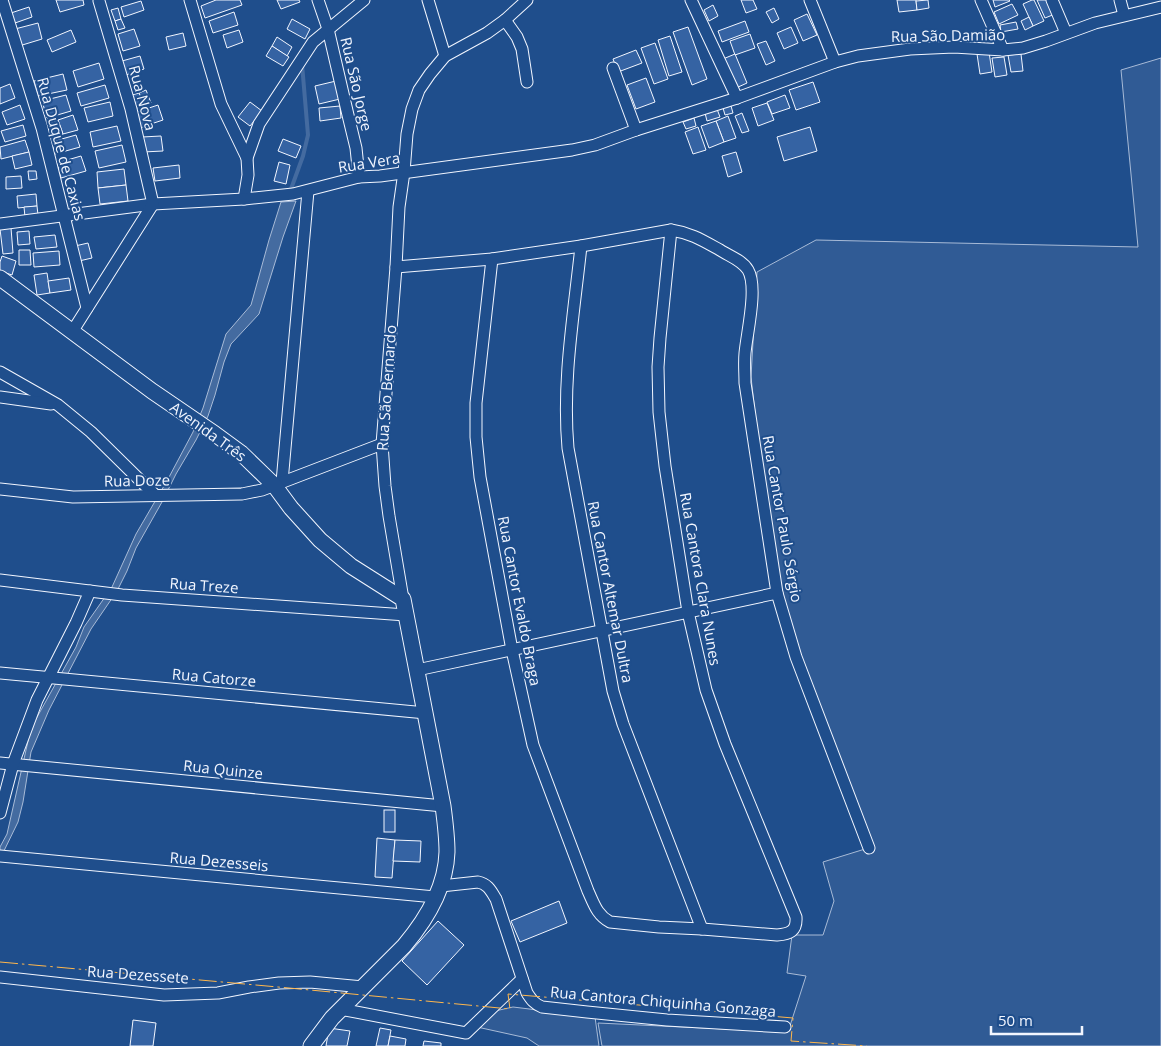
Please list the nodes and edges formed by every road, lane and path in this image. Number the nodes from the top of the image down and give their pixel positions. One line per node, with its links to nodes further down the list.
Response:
1 (2, 0): 31 (street, Rua Duque de Caxias)
2 (190, 0): 25 (street)
3 (318, 0): 16 (street, Rua São Jorge)
4 (364, 0): 16 (street)
5 (428, 0): 19 (street)
6 (527, 0): 15 (street, Rua São Bernardo)
7 (691, 0): 23 (street)
8 (810, 0): 20 (street)
9 (982, 0): 18 (street)
10 (1052, 0): 17 (street)
11 (1120, 0): 14 (street)
12 (98, 1): 30 (street, Rua Nova)
13 (1161, 7): 14 (street, Rua São Damião)
14 (1124, 15): 17 (street, Rua São Damião)
15 (505, 20): 19 (street, Rua São Bernardo); 22 (street)
16 (328, 29): 25 (street); 27 (street, Rua São Jorge)
17 (1066, 33): 18 (street, Rua São Damião)
18 (1003, 50): 20 (street, Rua São Damião)
19 (445, 56): 26 (street, Rua São Bernardo)
20 (835, 62): 23 (street, Rua São Damião)
21 (613, 68): 24 (street)
22 (527, 82)
23 (737, 98): 24 (street, Rua Vera)
24 (636, 130): 26 (street, Rua Vera)
25 (246, 158): 29 (street)
26 (404, 172): 27 (street, Rua Vera); 36 (street, Rua São Bernardo)
27 (359, 176): 28 (street, Rua Vera)
28 (308, 191): 29 (street, Rua Vera); 44 (street)
29 (244, 199): 30 (street, Rua Vera)
30 (154, 204): 31 (street, Rua Vera); 38 (street)
31 (65, 216): 32 (street, Rua Vera); 38 (street, Rua Duque de Caxias)
32 (0, 224)
33 (671, 230): 34 (street); 49 (street, Rua Cantor Paulo Sérgio); 51 (street, Rua Cantora Clara Nunes)
34 (581, 246): 35 (street); 53 (street, Rua Cantor Altemar Dultra)
35 (492, 259): 36 (street); 54 (street, Rua Cantor Evaldo Braga)
36 (396, 267): 43 (street, Rua São Bernardo)
37 (0, 278): 39 (street, Avenida Três)
38 (87, 308): 39 (street)
39 (72, 332): 44 (street, Avenida Três)
40 (0, 372): 42 (street)
41 (0, 397): 42 (street)
42 (58, 405): 46 (street)
43 (382, 444): 44 (street, Rua Doze); 50 (street, Rua São Bernardo)
44 (278, 484): 46 (street, Rua Doze); 50 (street, Avenida Três)
45 (0, 489): 46 (street, Rua Doze)
46 (155, 495)
47 (0, 580): 48 (street, Rua Treze)
48 (90, 591): 52 (street, Rua Treze); 57 (street)
49 (777, 593): 51 (street); 63 (street, Rua Cantor Paulo Sérgio)
50 (403, 599): 52 (street, Rua São Bernardo)
51 (688, 612): 53 (street); 66 (street, Rua Cantora Clara Nunes)
52 (406, 615): 55 (street, Rua São Bernardo)
53 (602, 631): 54 (street); 66 (street, Rua Cantor Altemar Dultra)
54 (512, 650): 55 (street); 66 (street, Rua Cantor Evaldo Braga)
55 (417, 670): 58 (street, Rua São Bernardo)
56 (0, 673): 57 (street, Rua Catorze)
57 (51, 678): 58 (street, Rua Catorze); 60 (street)
58 (426, 713): 61 (street, Rua São Bernardo)
59 (0, 763): 60 (street, Rua Quinze)
60 (16, 765): 61 (street, Rua Quinze); 62 (street)
61 (443, 806): 65 (street, Rua São Bernardo)
62 (0, 813)
63 (869, 848)
64 (6, 857): 65 (street, Rua Dezesseis)
65 (438, 892): 68 (street, Rua Cantora Chiquinha Gonzaga); 69 (street, Rua São Bernardo)
66 (702, 929)
67 (0, 977): 69 (street, Rua Dezessete)
68 (522, 979): 70 (street); 71 (street, Rua Cantora Chiquinha Gonzaga)
69 (363, 987): 70 (street, Rua São Bernardo)
70 (340, 1010): 72 (street, Rua São Bernardo)
71 (785, 1027)
72 (314, 1044)

